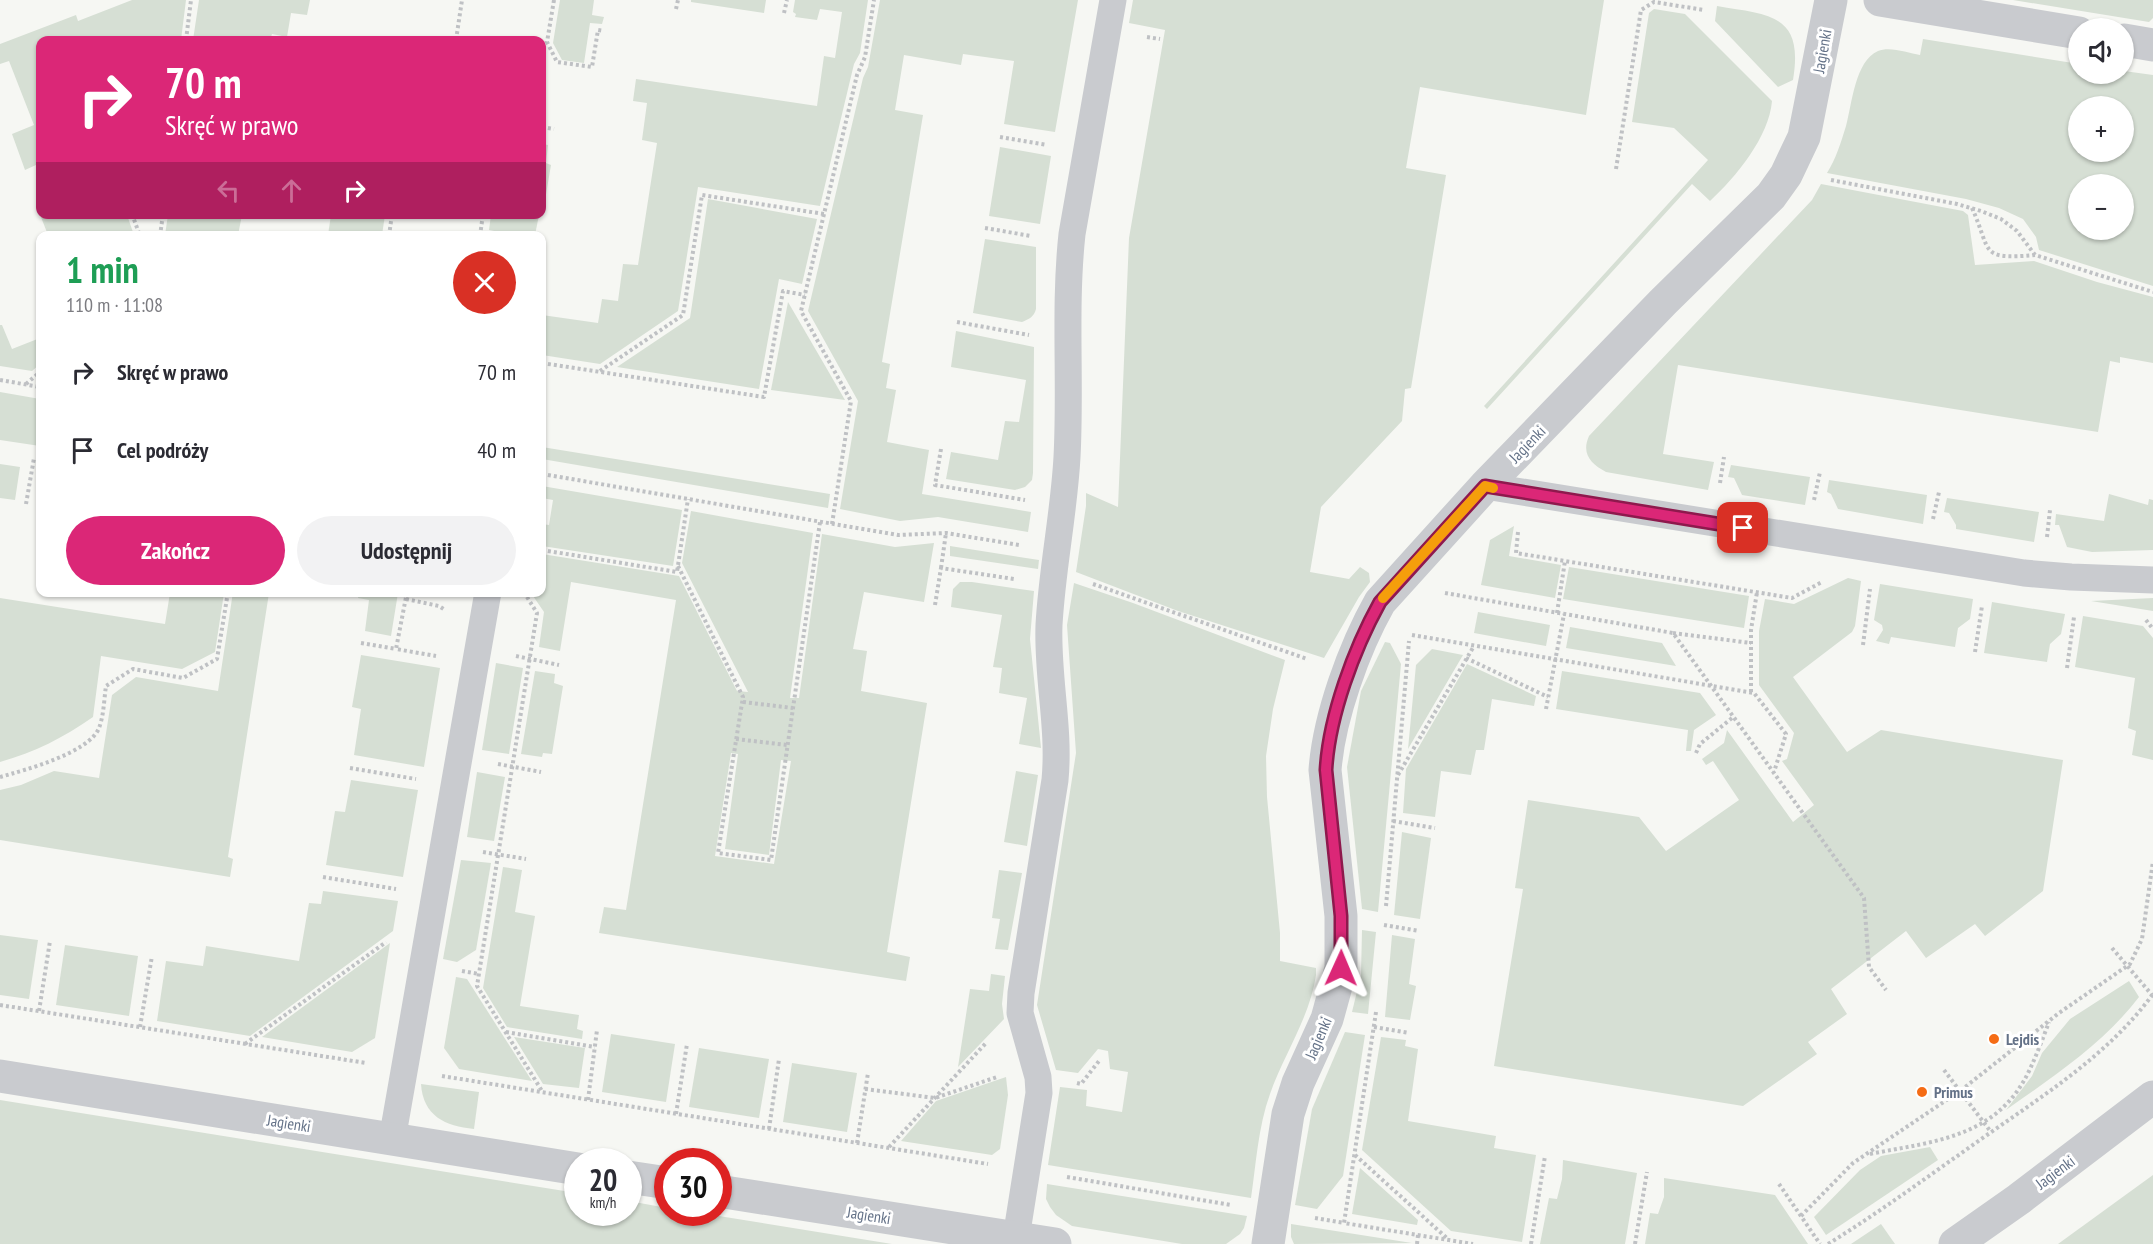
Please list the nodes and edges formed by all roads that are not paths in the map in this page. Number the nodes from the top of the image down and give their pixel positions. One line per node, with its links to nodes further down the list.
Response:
1 (1113, 0): 16 (lane)
2 (1831, 0): 7 (street, Jagienki)
3 (1880, 0): 4 (street)
4 (2068, 31)
5 (2134, 42): 6 (street)
6 (2153, 45)
7 (1485, 486): 8 (lane); 15 (street, Jagienki)
8 (2153, 580)
9 (487, 597): 12 (lane)
10 (0, 1076): 12 (street, Jagienki)
11 (2153, 1097): 18 (street, Jagienki)
12 (392, 1140): 13 (street, Jagienki)
13 (564, 1167)
14 (732, 1193): 16 (street, Jagienki)
15 (1270, 1228)
16 (1016, 1238): 17 (street, Jagienki)
17 (1055, 1244)
18 (1954, 1244)

